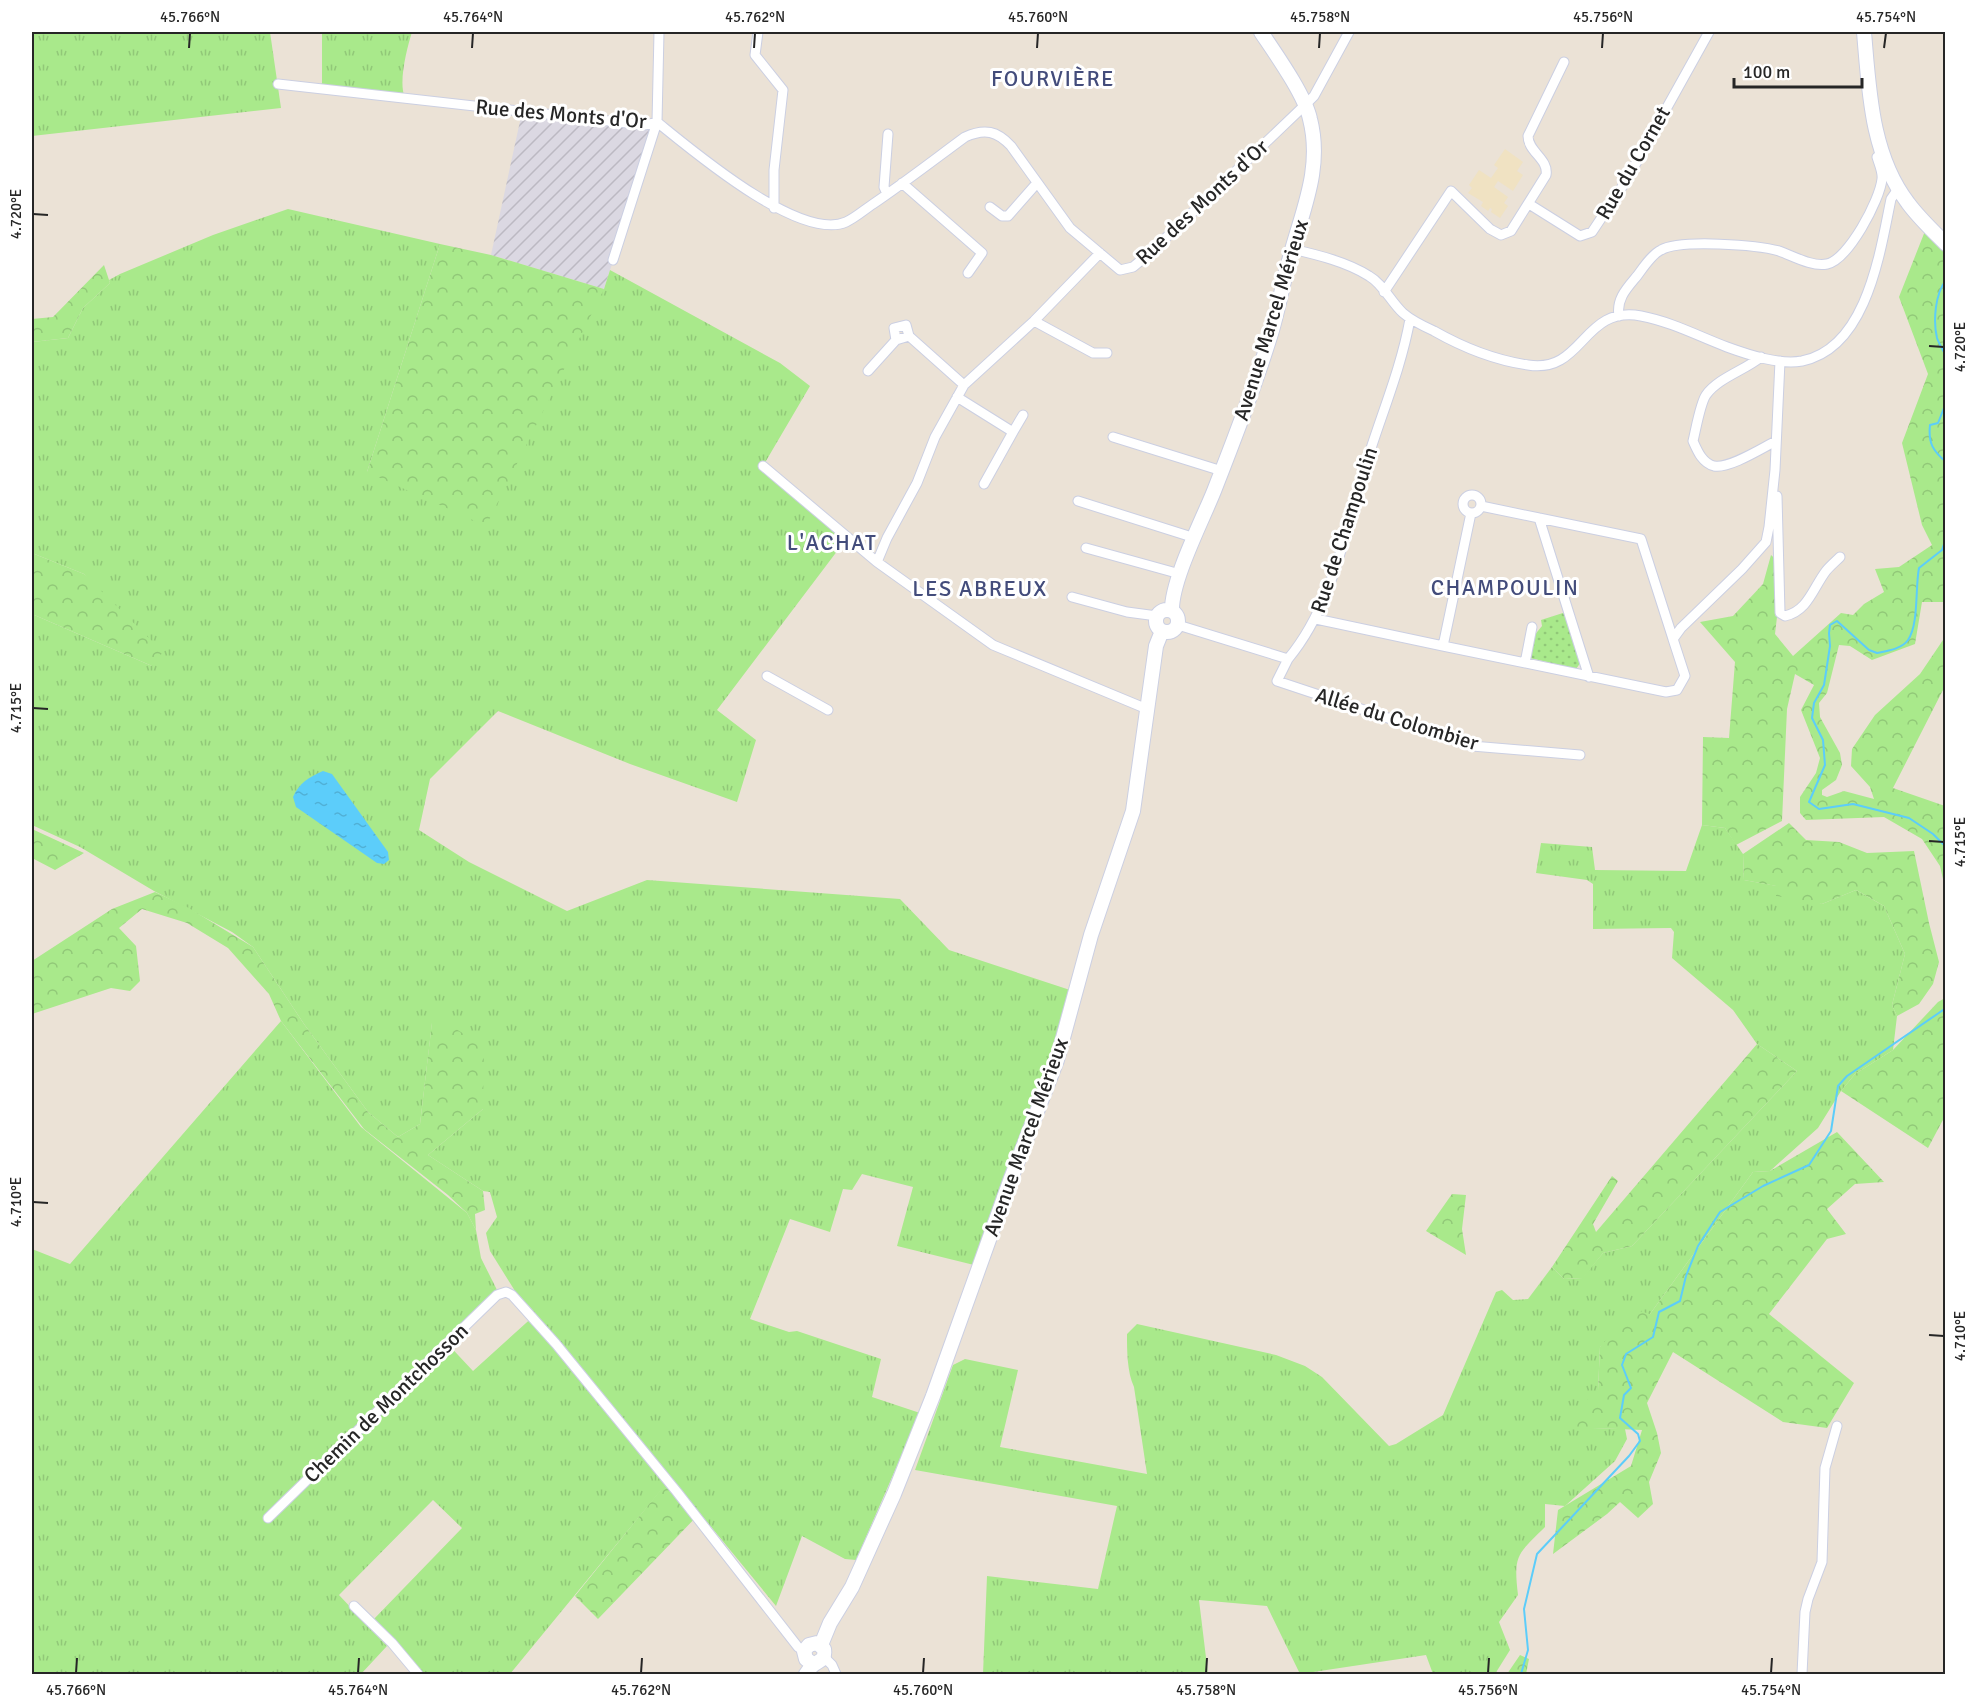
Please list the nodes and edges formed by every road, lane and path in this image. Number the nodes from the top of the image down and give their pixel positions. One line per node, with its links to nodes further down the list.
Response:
1 (659, 32): 10 (street)
2 (758, 32): 19 (street)
3 (1262, 32): 9 (main road, Avenue Marcel Mérieux)
4 (1349, 32): 9 (street)
5 (1709, 32): 17 (street, Rue du Cornet)
6 (1864, 32): 12 (main road)
7 (1564, 62): 17 (street)
8 (278, 84): 10 (street, Rue des Monts d'Or)
9 (1305, 105): 21 (main road, Avenue Marcel Mérieux); 22 (street, Rue des Monts d'Or)
10 (657, 122): 19 (street, Rue des Monts d'Or); 23 (street)
11 (888, 134): 16 (street)
12 (1879, 140): 15 (main road); 26 (street)
13 (902, 183): 14 (street, Rue des Monts d'Or); 16 (street, Rue des Monts d'Or); 24 (street)
14 (1037, 183): 18 (street); 22 (street, Rue des Monts d'Or)
15 (1899, 189): 20 (main road); 31 (street)
16 (887, 194): 19 (street, Rue des Monts d'Or)
17 (1529, 204): 25 (street)
18 (990, 207)
19 (774, 208)
20 (1946, 244)
21 (1292, 249): 25 (street); 41 (main road, Avenue Marcel Mérieux)
22 (1100, 254): 28 (street)
23 (613, 260)
24 (968, 273)
25 (1384, 292): 27 (street)
26 (1619, 316): 27 (street); 30 (street)
27 (1410, 319): 55 (street, Rue de Champoulin)
28 (1034, 321): 29 (street); 33 (street)
29 (1107, 353)
30 (1761, 357): 31 (street); 38 (street)
31 (1780, 361): 38 (street)
32 (868, 371): 33 (street)
33 (964, 386): 34 (street)
34 (957, 397): 36 (street); 50 (street)
35 (1023, 415): 36 (street)
36 (1013, 432): 42 (street)
37 (1113, 437): 41 (street)
38 (1776, 441): 40 (street)
39 (763, 465): 50 (street)
40 (1775, 470): 49 (street); 59 (street)
41 (1222, 471): 47 (main road, Avenue Marcel Mérieux)
42 (984, 484)
43 (1078, 501): 47 (street)
44 (1481, 506): 45 (street); 45 (street); 46 (street)
45 (1470, 513): 60 (street)
46 (1539, 518): 59 (street); 64 (street)
47 (1195, 538): 51 (main road, Avenue Marcel Mérieux)
48 (1086, 548): 51 (street)
49 (1840, 557)
50 (877, 562): 65 (street)
51 (1180, 574): 53 (main road, Avenue Marcel Mérieux)
52 (1072, 597): 54 (street)
53 (1172, 611): 54 (main road); 56 (main road)
54 (1157, 616): 58 (main road)
55 (1316, 619): 60 (street); 61 (street, Rue de Champoulin)
56 (1178, 625): 58 (main road); 61 (street)
57 (1532, 627): 62 (street)
58 (1162, 631): 65 (main road, Avenue Marcel Mérieux)
59 (1673, 639): 64 (street)
60 (1443, 646): 62 (street)
61 (1288, 659): 67 (street, Allée du Colombier)
62 (1525, 663): 64 (street)
63 (767, 676): 66 (street)
64 (1589, 676)
65 (1147, 709): 71 (main road, Avenue Marcel Mérieux)
66 (828, 710)
67 (1580, 755)
68 (1837, 1426): 75 (street)
69 (268, 1518): 71 (street, Chemin de Montchosson)
70 (354, 1606): 72 (street)
71 (812, 1656): 73 (main road, Avenue Marcel Mérieux); 74 (street)
72 (418, 1674)
73 (800, 1674)
74 (836, 1674)
75 (1802, 1674)

